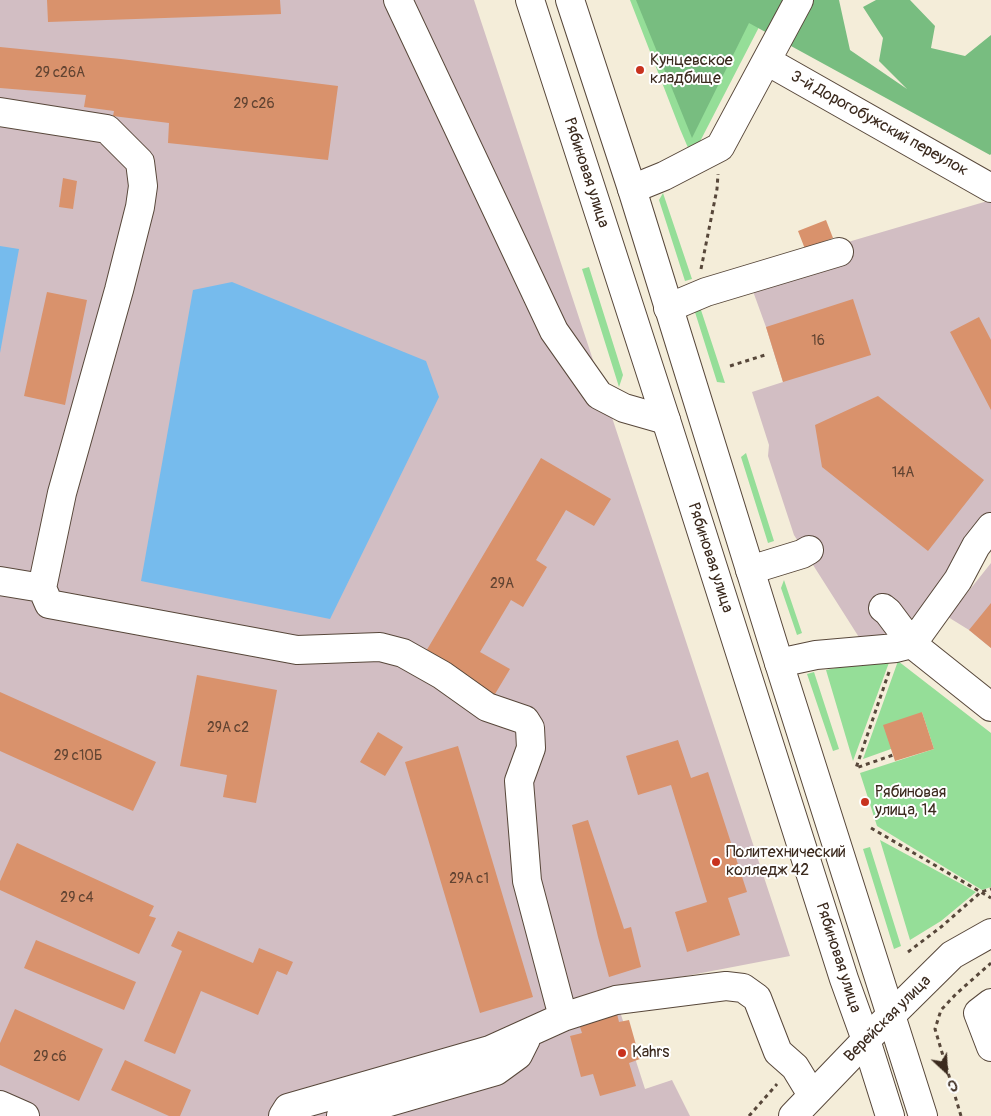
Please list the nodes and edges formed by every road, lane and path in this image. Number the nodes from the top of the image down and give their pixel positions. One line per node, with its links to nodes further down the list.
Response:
1 (398, 0): 15 (main road)
2 (530, 0): 15 (main road, Рябиновая улица)
3 (570, 0): 9 (main road, Рябиновая улица)
4 (799, 0): 5 (main road)
5 (767, 61): 7 (main road); 8 (main road, 3-й Дорогобужский переулок)
6 (0, 112): 20 (main road)
7 (720, 147): 9 (main road); 11 (path)
8 (991, 188)
9 (632, 190): 12 (main road, Рябиновая улица)
10 (839, 252): 12 (main road)
11 (700, 277)
12 (668, 308): 18 (main road, Рябиновая улица)
13 (765, 355): 14 (path)
14 (730, 366)
15 (666, 420): 37 (main road, Рябиновая улица)
16 (991, 527): 22 (main road)
17 (809, 550): 18 (main road)
18 (750, 570): 23 (main road, Рябиновая улица)
19 (0, 581): 20 (main road)
20 (42, 588): 35 (main road)
21 (883, 608): 22 (main road)
22 (904, 646): 23 (main road); 24 (main road); 25 (path)
23 (779, 664): 34 (main road, Рябиновая улица)
24 (991, 707)
25 (893, 755)
26 (871, 828): 28 (path)
27 (991, 889): 28 (path)
28 (981, 892): 29 (path); 31 (path)
29 (991, 898)
30 (991, 932): 34 (main road, Верейская улица)
31 (908, 952)
32 (991, 963): 47 (path)
33 (991, 1003): 38 (main road)
34 (891, 1015): 37 (main road, Верейская улица); 46 (main road, Рябиновая улица)
35 (563, 1017): 36 (main road); 39 (main road)
36 (529, 1033): 42 (main road); 43 (main road)
37 (866, 1040): 39 (main road, Верейская улица); 45 (main road, Рябиновая улица)
38 (991, 1047)
39 (812, 1095): 44 (main road, Верейская улица)
40 (0, 1105): 41 (main road)
41 (25, 1116)
42 (283, 1116)
43 (340, 1116)
44 (793, 1116)
45 (890, 1116)
46 (923, 1116)
47 (961, 1116)

